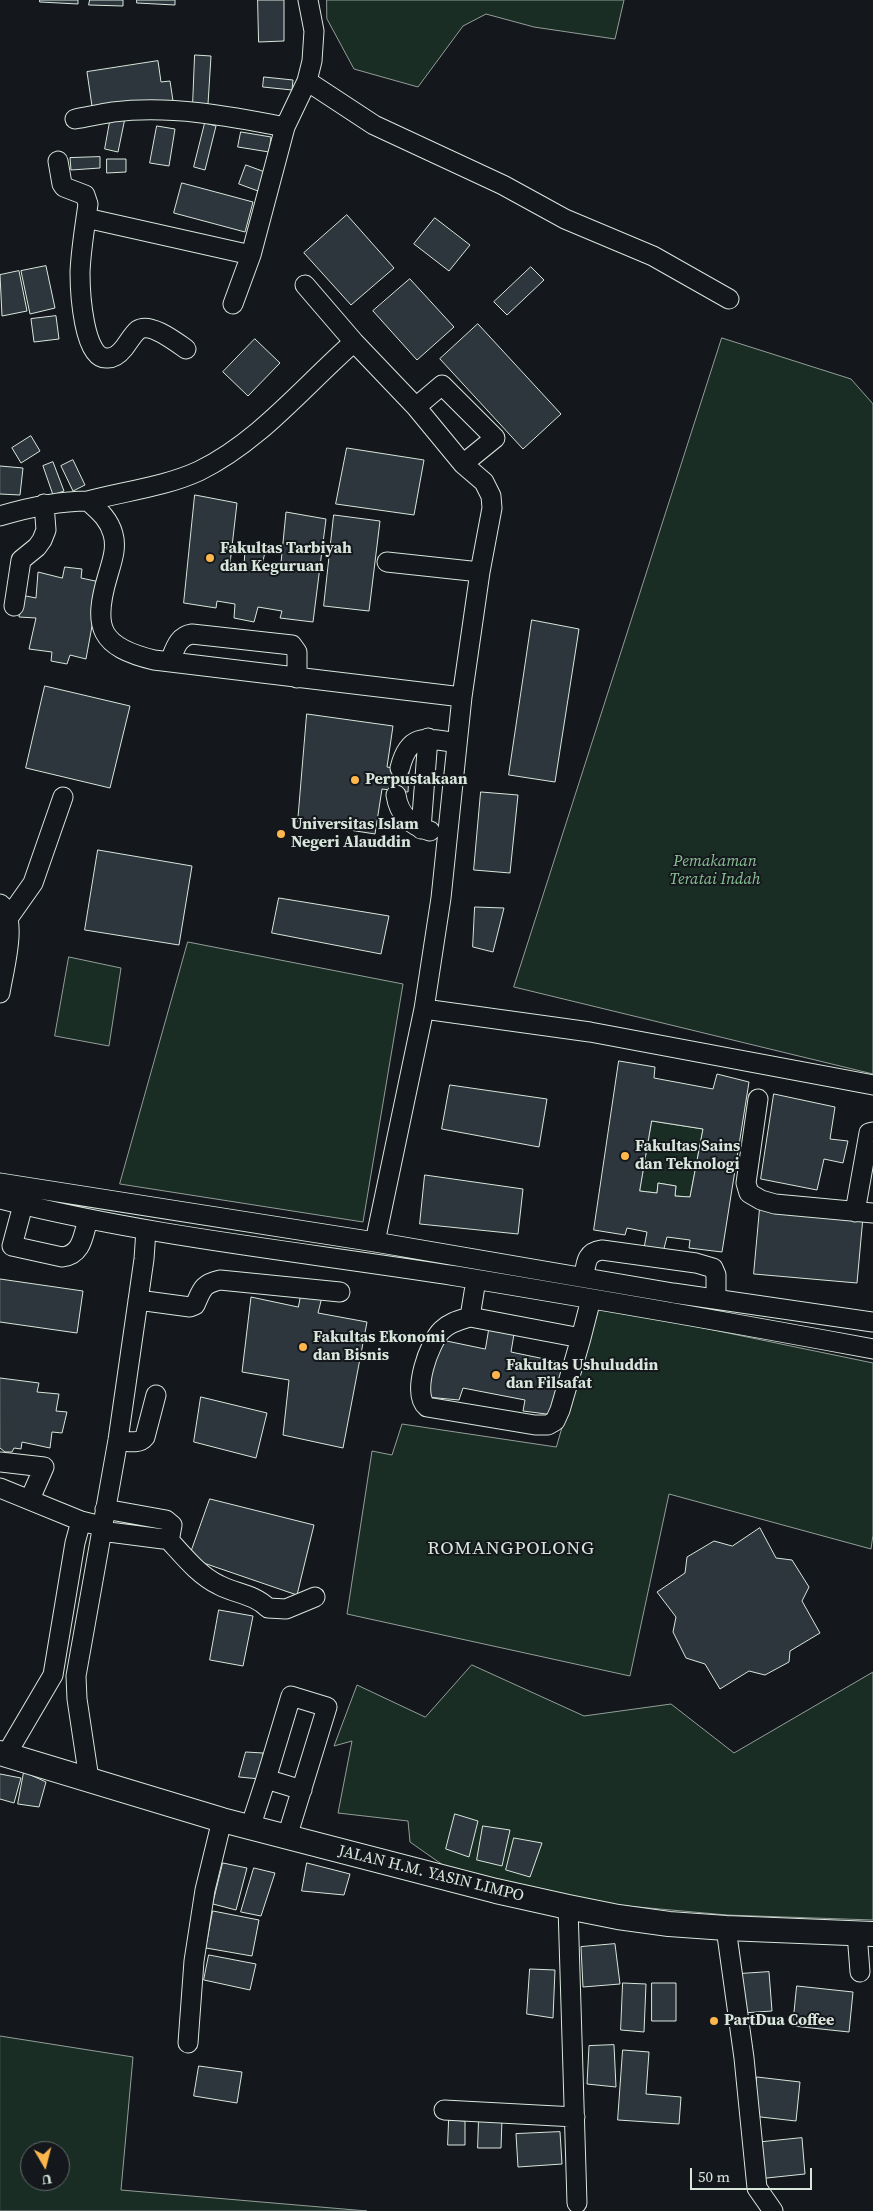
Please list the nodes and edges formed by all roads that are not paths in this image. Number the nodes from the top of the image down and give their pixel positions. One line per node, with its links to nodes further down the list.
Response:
1 (308, 0): 2 (street)
2 (307, 82): 4 (street); 9 (street)
3 (75, 119): 4 (street)
4 (285, 127): 7 (street)
5 (58, 161): 6 (street)
6 (86, 218): 7 (street); 12 (street)
7 (251, 255): 10 (street)
8 (305, 285): 11 (street)
9 (729, 299)
10 (233, 304)
11 (354, 342): 13 (street); 16 (street)
12 (186, 349)
13 (416, 408): 14 (street); 14 (street)
14 (463, 464): 20 (street)
15 (42, 501): 16 (street); 17 (street); 18 (street); 21 (street)
16 (88, 501): 22 (street)
17 (0, 507)
18 (0, 516)
19 (387, 562): 20 (street)
20 (480, 572): 24 (street)
21 (14, 606)
22 (170, 661): 23 (street); 23 (street)
23 (297, 678): 24 (street)
24 (462, 697): 26 (street)
25 (428, 738): 26 (street); 27 (street); 30 (street)
26 (457, 744): 31 (street)
27 (400, 768)
28 (396, 795): 30 (street)
29 (63, 797): 32 (street)
30 (421, 829): 31 (street)
31 (447, 835): 34 (street)
32 (5, 919): 33 (street)
33 (0, 994)
34 (424, 1009): 35 (street); 44 (street)
35 (873, 1085)
36 (758, 1099): 41 (street)
37 (873, 1132): 41 (street)
38 (0, 1182): 44 (street)
39 (0, 1199): 40 (street)
40 (23, 1205): 42 (street); 42 (street)
41 (864, 1213)
42 (88, 1220): 43 (street)
43 (146, 1230): 46 (street); 50 (street)
44 (375, 1242): 45 (street)
45 (584, 1277): 48 (street); 48 (street)
46 (476, 1280): 49 (street); 51 (street)
47 (340, 1292): 50 (street)
48 (716, 1298): 52 (street)
49 (591, 1299): 53 (street); 54 (street)
50 (138, 1300): 56 (street)
51 (470, 1317): 53 (street); 53 (street)
52 (873, 1322)
53 (581, 1338)
54 (873, 1349)
55 (156, 1395): 56 (street)
56 (118, 1440): 61 (street)
57 (0, 1462): 59 (street)
58 (0, 1488): 59 (street)
59 (30, 1499): 60 (street)
60 (81, 1522): 61 (street); 63 (street)
61 (109, 1522): 62 (street); 64 (street)
62 (315, 1597)
63 (45, 1690): 64 (street); 65 (street)
64 (77, 1699): 66 (street)
65 (3, 1754): 66 (main road, JALAN H.M. YASIN LIMPO)
66 (89, 1778): 69 (main road, JALAN H.M. YASIN LIMPO)
67 (266, 1779): 68 (street); 68 (street); 70 (street)
68 (302, 1790): 71 (street)
69 (222, 1820): 70 (main road, JALAN H.M. YASIN LIMPO); 76 (street)
70 (250, 1828): 71 (main road, JALAN H.M. YASIN LIMPO)
71 (287, 1837): 72 (main road, JALAN H.M. YASIN LIMPO)
72 (568, 1907): 73 (main road, JALAN H.M. YASIN LIMPO); 78 (street)
73 (726, 1928): 74 (main road, JALAN H.M. YASIN LIMPO); 80 (street)
74 (865, 1934): 75 (street)
75 (860, 1972)
76 (188, 2043)
77 (444, 2110): 78 (street)
78 (575, 2117): 79 (street)
79 (577, 2203)
80 (773, 2211)

